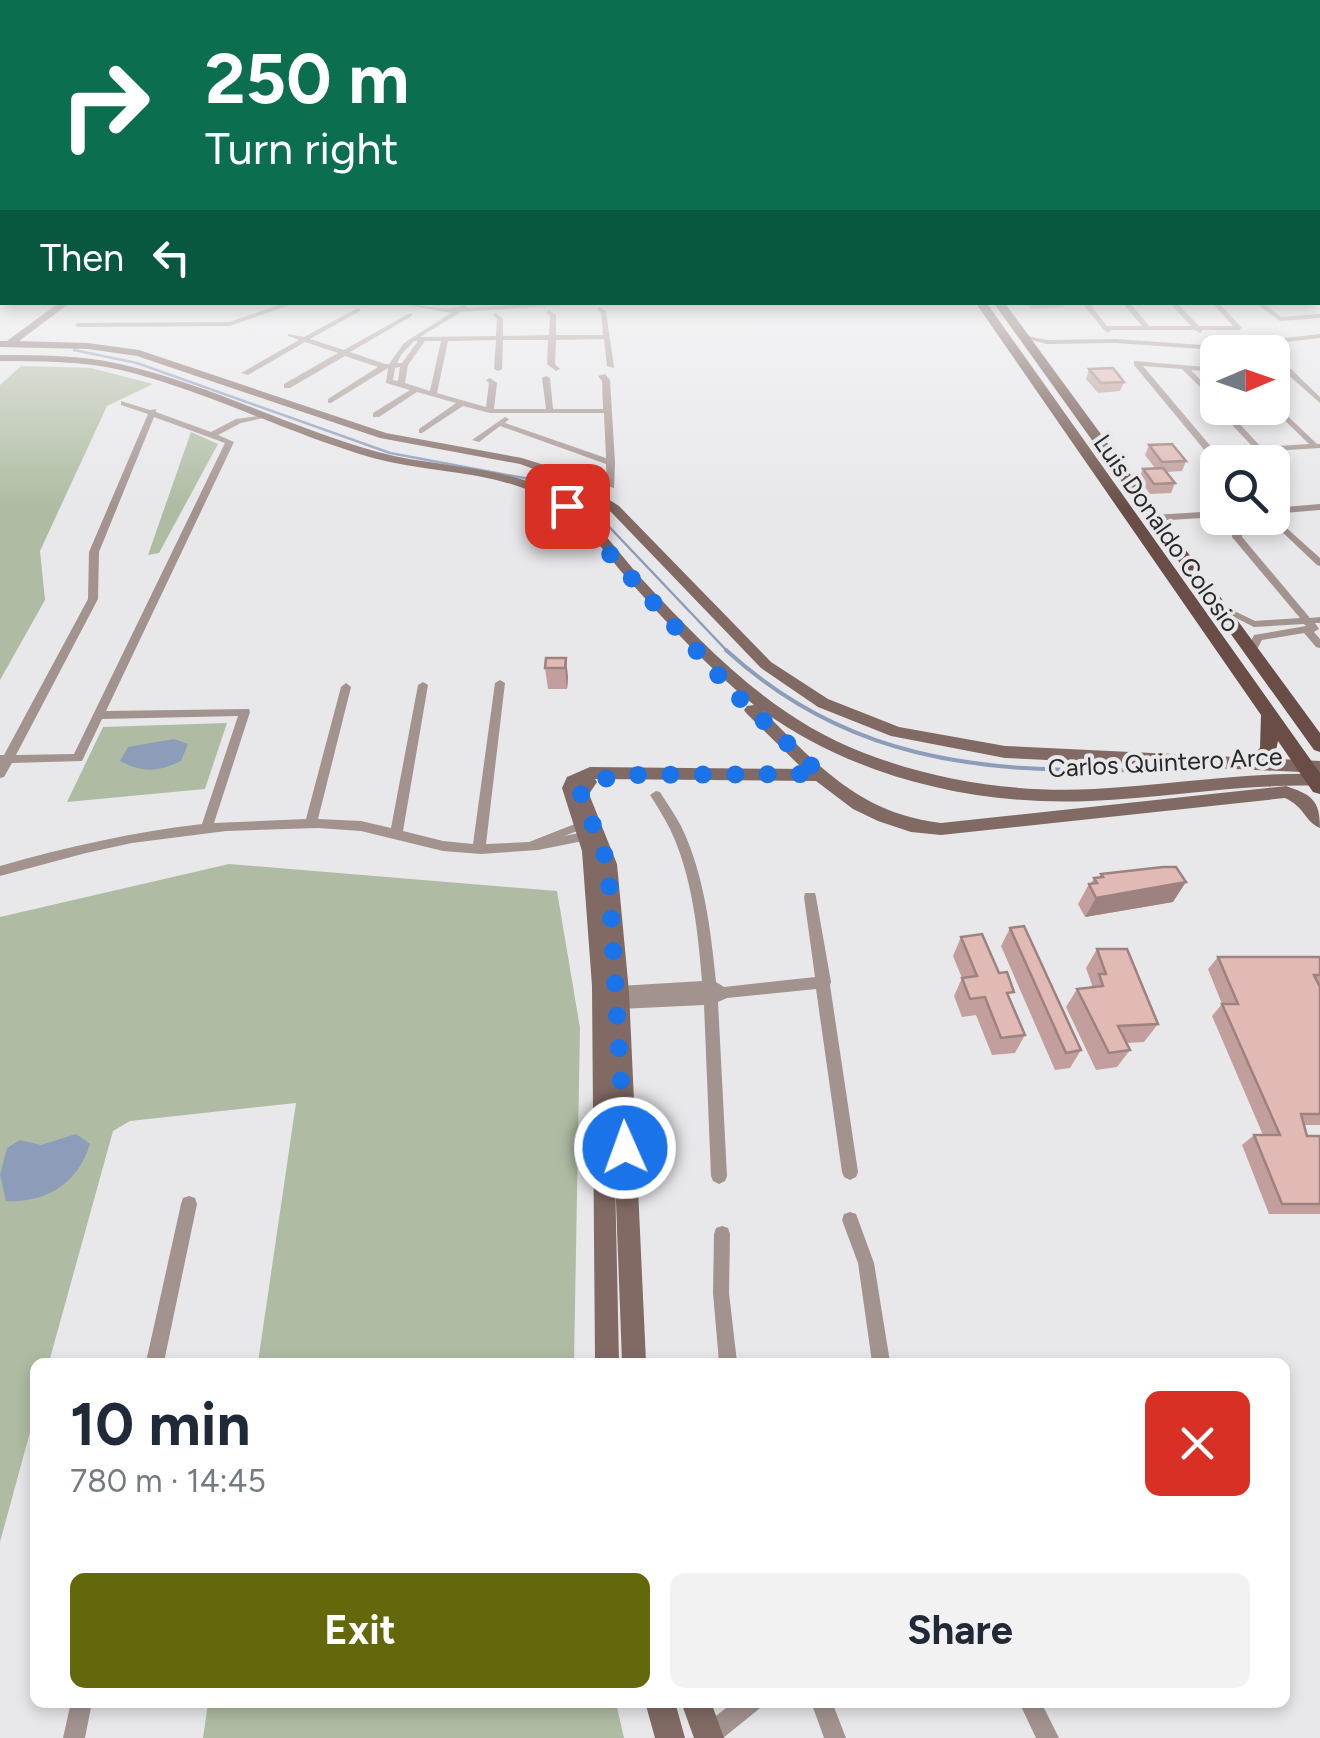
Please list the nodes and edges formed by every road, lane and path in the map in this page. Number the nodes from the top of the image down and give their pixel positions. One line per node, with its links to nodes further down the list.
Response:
1 (56, 345): 90 (main road, Carlos Quintero Arce)
2 (296, 345): 30 (street)
3 (321, 345): 20 (street)
4 (359, 345): 20 (street)
5 (403, 345): 24 (street)
6 (418, 345): 23 (street)
7 (444, 345): 39 (street)
8 (499, 345): 28 (street)
9 (552, 345): 29 (street)
10 (607, 345): 25 (street)
11 (1009, 345): 40 (main road, Luis Donaldo Colosio)
12 (1028, 345): 21 (main road, Luis Donaldo Colosio)
13 (1080, 345): 21 (street)
14 (1156, 345): 18 (street)
15 (1181, 345): 18 (street)
16 (1196, 345): 19 (street)
17 (2, 346): 46 (main road, Carlos Quintero Arce)
18 (1184, 348): 19 (street); 22 (street)
19 (1200, 349)
20 (345, 353): 24 (street); 37 (street)
21 (1040, 362): 45 (main road, Luis Donaldo Colosio)
22 (1200, 362)
23 (404, 364): 24 (street); 35 (street)
24 (388, 366): 35 (street); 41 (street)
25 (611, 366)
26 (1183, 366): 27 (street); 36 (street); 61 (street)
27 (1200, 366)
28 (498, 369)
29 (556, 369)
30 (245, 373)
31 (1290, 373): 42 (street)
32 (602, 376): 49 (street)
33 (546, 378): 51 (street)
34 (490, 380): 48 (street)
35 (401, 384): 38 (street)
36 (1200, 384)
37 (288, 386)
38 (416, 389): 39 (street); 52 (street)
39 (432, 394): 44 (street)
40 (1042, 395): 45 (main road); 73 (main road, Luis Donaldo Colosio)
41 (331, 401)
42 (1320, 401)
43 (124, 403): 47 (street)
44 (462, 403): 48 (street); 58 (street)
45 (1070, 406): 70 (main road, Luis Donaldo Colosio)
46 (240, 408): 53 (main road, Carlos Quintero Arce); 55 (street)
47 (153, 411): 59 (street); 89 (street)
48 (490, 411): 50 (street)
49 (608, 411): 51 (street); 65 (street)
50 (516, 412): 51 (street); 56 (street)
51 (550, 412)
52 (376, 415)
53 (264, 417): 55 (street); 80 (main road, Carlos Quintero Arce)
54 (1290, 420): 63 (street)
55 (228, 423): 59 (street)
56 (499, 423): 60 (street); 65 (street)
57 (1237, 425): 62 (street)
58 (422, 430)
59 (210, 433): 85 (street)
60 (476, 440)
61 (1204, 445)
62 (1255, 445)
63 (1318, 446): 64 (street)
64 (1290, 448)
65 (611, 463): 66 (street)
66 (611, 486)
67 (1320, 508): 68 (street)
68 (1290, 510)
69 (1200, 515): 70 (street)
70 (1154, 518): 74 (main road, Luis Donaldo Colosio)
71 (1238, 535): 77 (street)
72 (1290, 535): 75 (street)
73 (1152, 552): 74 (main road); 84 (main road, Luis Donaldo Colosio)
74 (1180, 554): 76 (main road, Luis Donaldo Colosio)
75 (1320, 563)
76 (1215, 605): 77 (street); 79 (main road, Luis Donaldo Colosio)
77 (1313, 625): 78 (street); 79 (street)
78 (1320, 646)
79 (1252, 651): 88 (main road, Luis Donaldo Colosio)
80 (715, 666): 86 (main road, Carlos Quintero Arce); 87 (main road)
81 (500, 683): 103 (street)
82 (423, 685): 102 (street)
83 (346, 687): 99 (street)
84 (1268, 714): 90 (main road); 94 (main road, Luis Donaldo Colosio)
85 (98, 715): 89 (street); 101 (street)
86 (800, 730): 87 (main road); 95 (main road, Carlos Quintero Arce)
87 (777, 734): 92 (main road)
88 (1320, 742)
89 (5, 760): 91 (street)
90 (1252, 763): 94 (main road, Carlos Quintero Arce)
91 (0, 774)
92 (820, 774): 93 (main road); 97 (main road)
93 (615, 775): 100 (main road); 100 (main road)
94 (1316, 776): 95 (main road, Carlos Quintero Arce)
95 (1192, 786): 97 (main road)
96 (656, 795): 108 (street)
97 (1173, 803): 98 (main road)
98 (1320, 822)
99 (311, 824): 101 (street); 102 (street)
100 (591, 829): 103 (street); 106 (main road)
101 (206, 830): 104 (street)
102 (396, 834): 103 (street)
103 (479, 849)
104 (0, 871)
105 (810, 897): 107 (street)
106 (608, 962): 109 (main road); 110 (main road)
107 (824, 982): 108 (street); 111 (street)
108 (715, 992): 109 (street); 112 (street)
109 (619, 998): 110 (main road)
110 (612, 1040): 117 (main road); 118 (main road)
111 (850, 1172)
112 (719, 1176)
113 (189, 1204): 116 (street)
114 (850, 1220): 120 (street)
115 (722, 1234): 119 (street)
116 (156, 1358)
117 (607, 1358)
118 (634, 1358)
119 (728, 1358)
120 (880, 1358)
121 (81, 1708): 128 (street)
122 (662, 1708): 129 (main road)
123 (698, 1708): 127 (main road)
124 (745, 1708): 127 (street)
125 (823, 1708): 130 (street)
126 (1032, 1708): 131 (street)
127 (709, 1737)
128 (74, 1738)
129 (670, 1738)
130 (835, 1738)
131 (1048, 1738)

